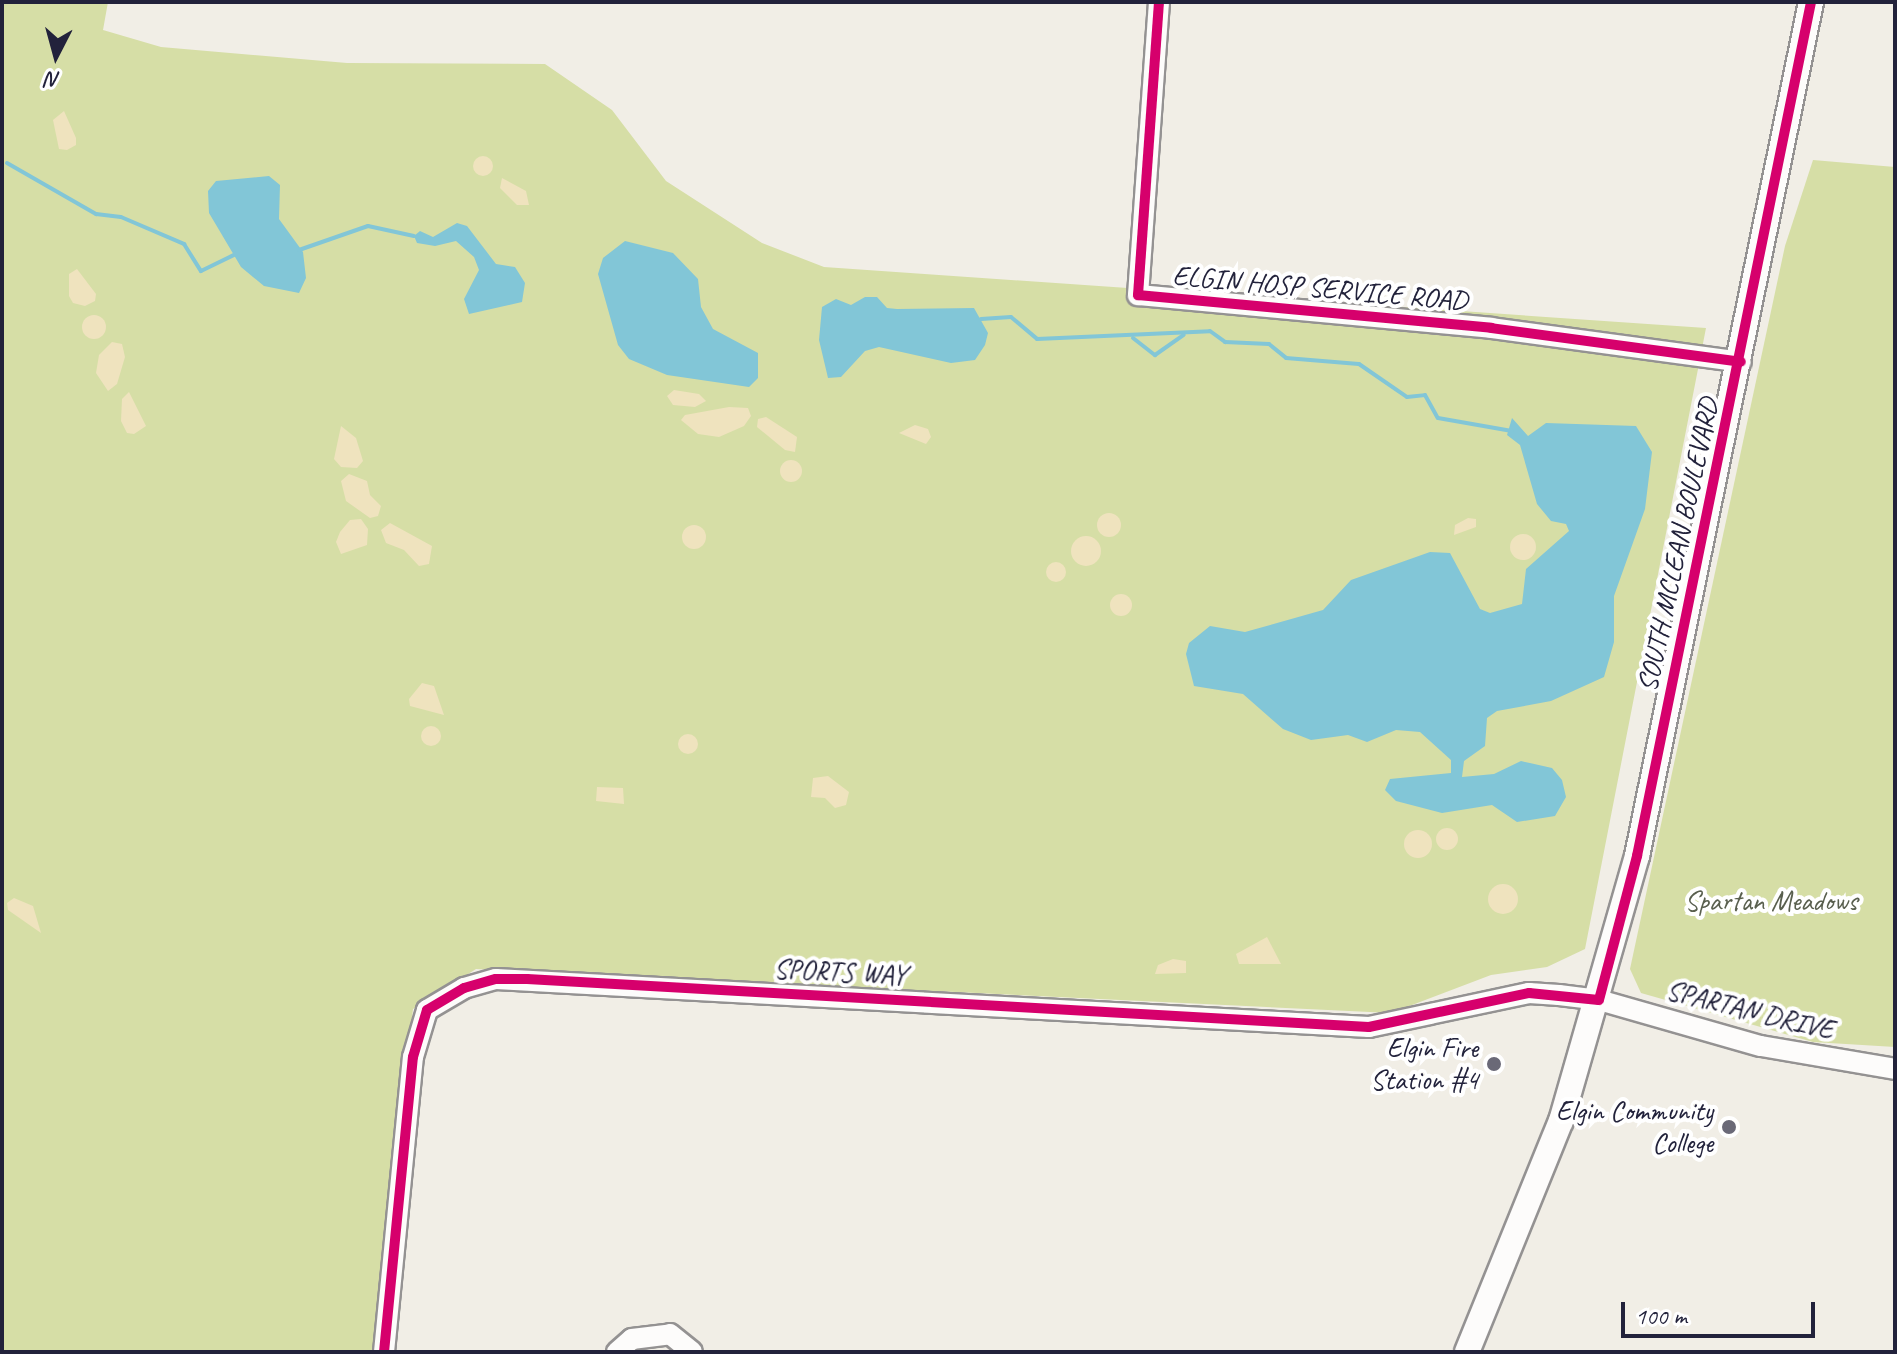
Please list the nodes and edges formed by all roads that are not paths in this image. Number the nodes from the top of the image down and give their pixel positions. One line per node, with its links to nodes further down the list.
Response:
1 (1159, 2): 3 (street, ELGIN HOSP SERVICE ROAD)
2 (1811, 2): 3 (main road, SOUTH MCLEAN BOULEVARD)
3 (1741, 362): 4 (main road, SOUTH MCLEAN BOULEVARD)
4 (1599, 1000): 5 (street, SPARTAN DRIVE); 6 (street, SPORTS WAY); 9 (main road, SOUTH MCLEAN BOULEVARD)
5 (1893, 1066)
6 (384, 1352)
7 (617, 1352): 8 (street)
8 (692, 1352)
9 (1467, 1352)

